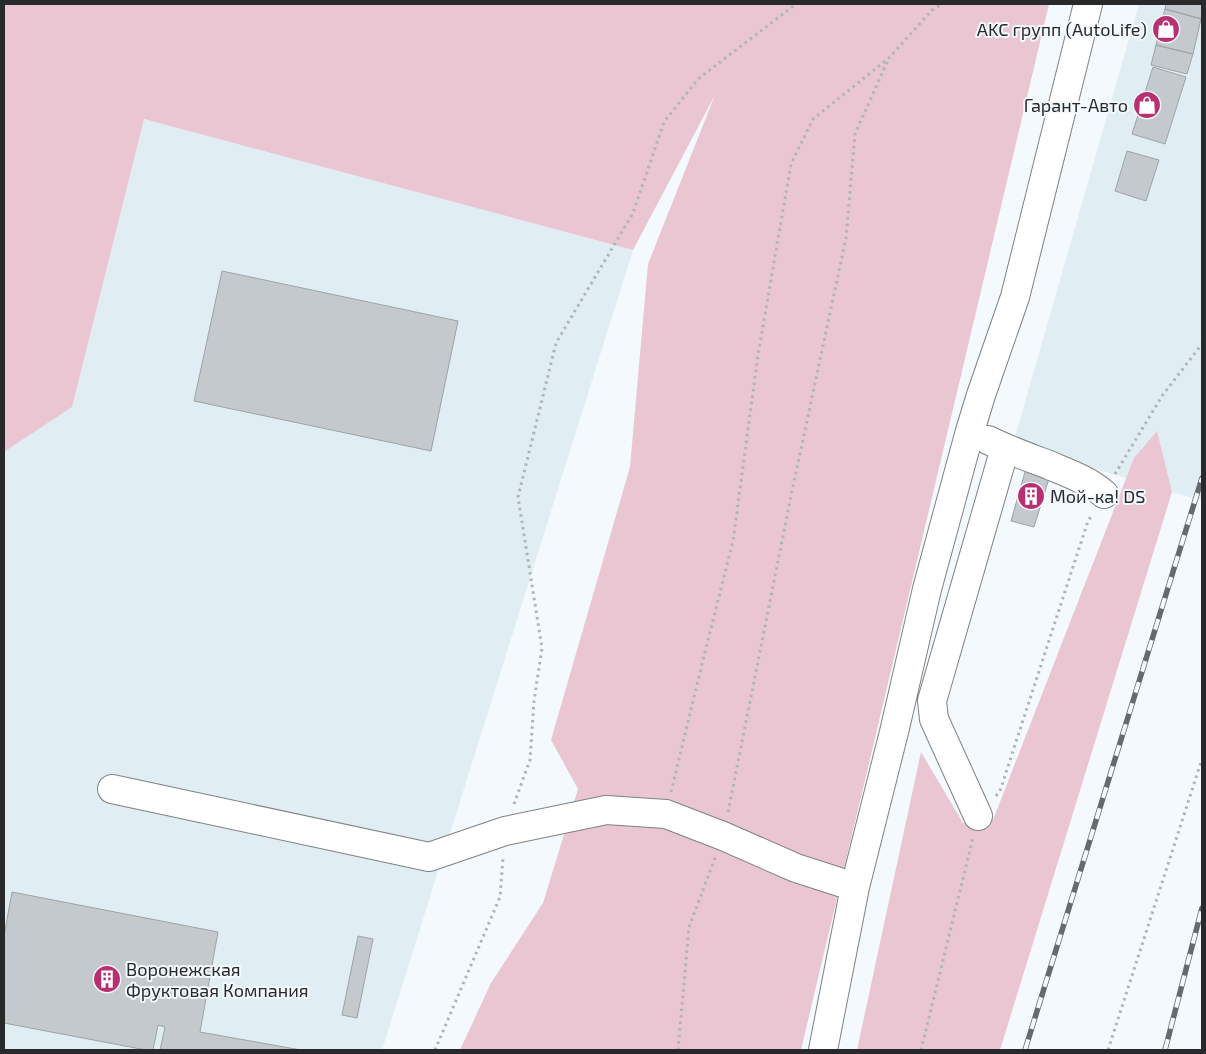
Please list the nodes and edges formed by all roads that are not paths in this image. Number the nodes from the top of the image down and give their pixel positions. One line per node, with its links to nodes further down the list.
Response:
1 (1088, 4): 2 (street)
2 (970, 431): 3 (street); 5 (street)
3 (1005, 448): 4 (street); 6 (street)
4 (1104, 494)
5 (927, 589): 6 (street); 9 (street)
6 (960, 602): 8 (street)
7 (112, 789): 9 (street)
8 (978, 816)
9 (855, 887): 10 (street)
10 (823, 1050)

